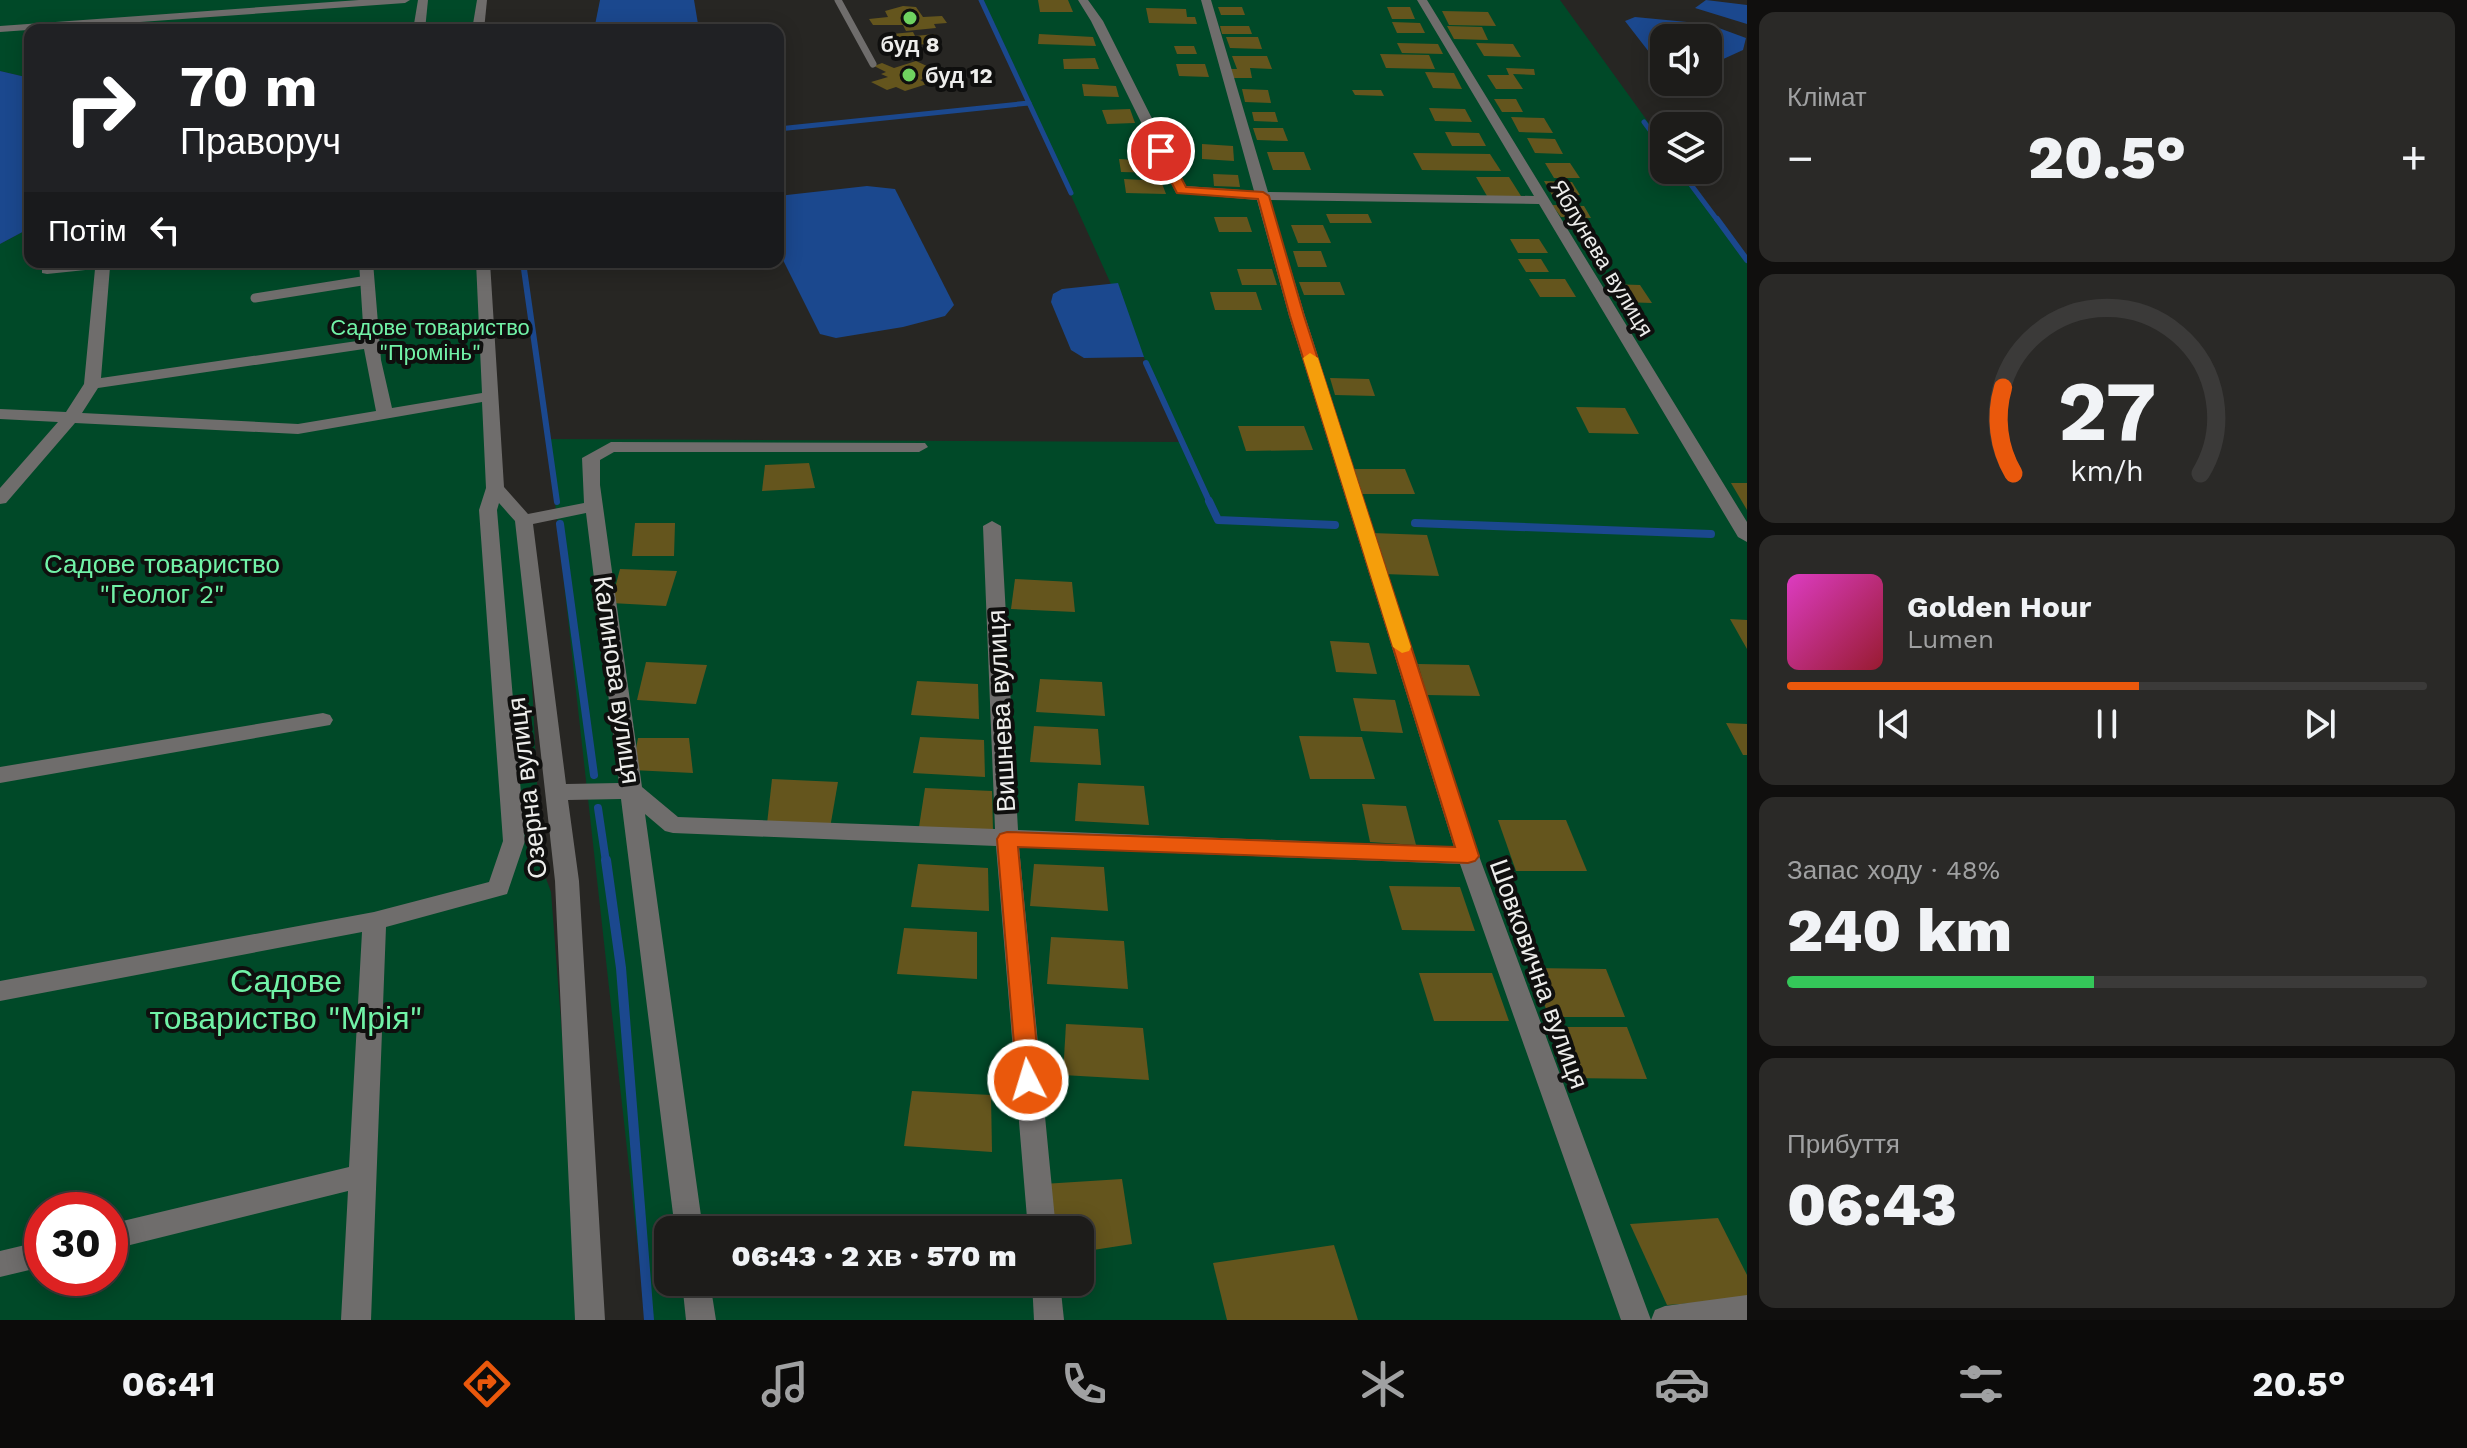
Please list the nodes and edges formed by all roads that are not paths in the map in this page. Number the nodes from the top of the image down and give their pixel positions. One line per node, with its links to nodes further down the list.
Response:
1 (405, 0): 8 (street)
2 (423, 0): 9 (street)
3 (482, 0): 10 (street)
4 (838, 0): 13 (lane)
5 (1083, 0): 14 (street)
6 (1206, 0): 14 (street, Шовковична вулиця)
7 (1422, 0): 15 (street, Яблунева вулиця)
8 (70, 24)
9 (420, 24)
10 (479, 24)
11 (24, 27): 12 (street)
12 (0, 29)
13 (873, 64)
14 (1263, 196): 15 (street); 41 (street, Шовковична вулиця)
15 (1542, 200): 35 (street, Яблунева вулиця)
16 (64, 268): 20 (street)
17 (107, 268): 24 (street)
18 (367, 268): 21 (street)
19 (483, 268): 25 (street)
20 (47, 270)
21 (368, 280): 22 (lane); 23 (street)
22 (255, 298)
23 (372, 343): 24 (street); 27 (street)
24 (92, 384): 28 (street)
25 (491, 396): 27 (street); 30 (street)
26 (0, 414): 28 (street)
27 (385, 415): 28 (street)
28 (71, 417): 31 (street)
29 (919, 447): 32 (street, Калинова вулиця)
30 (495, 488): 33 (street); 42 (street)
31 (0, 499)
32 (594, 506): 33 (street); 38 (street, Калинова вулиця)
33 (524, 520): 39 (street, Озерна вулиця)
34 (992, 526): 40 (street, Вишнева вулиця)
35 (1747, 537)
36 (323, 720): 37 (street)
37 (0, 775)
38 (632, 791): 39 (street); 40 (street); 45 (street, Калинова вулиця)
39 (556, 792): 54 (street, Озерна вулиця)
40 (1007, 839): 41 (street); 46 (street, Вишнева вулиця)
41 (1468, 856): 57 (street, Шовковична вулиця)
42 (374, 921): 43 (street); 44 (street)
43 (0, 991)
44 (361, 1176): 47 (street); 53 (street)
45 (687, 1216)
46 (1041, 1216)
47 (128, 1233)
48 (24, 1258): 49 (street)
49 (0, 1264)
50 (698, 1296): 55 (street)
51 (1047, 1296): 56 (street)
52 (1747, 1309): 58 (street)
53 (356, 1320)
54 (590, 1320)
55 (701, 1320)
56 (1049, 1320)
57 (1636, 1320)
58 (1665, 1320)

